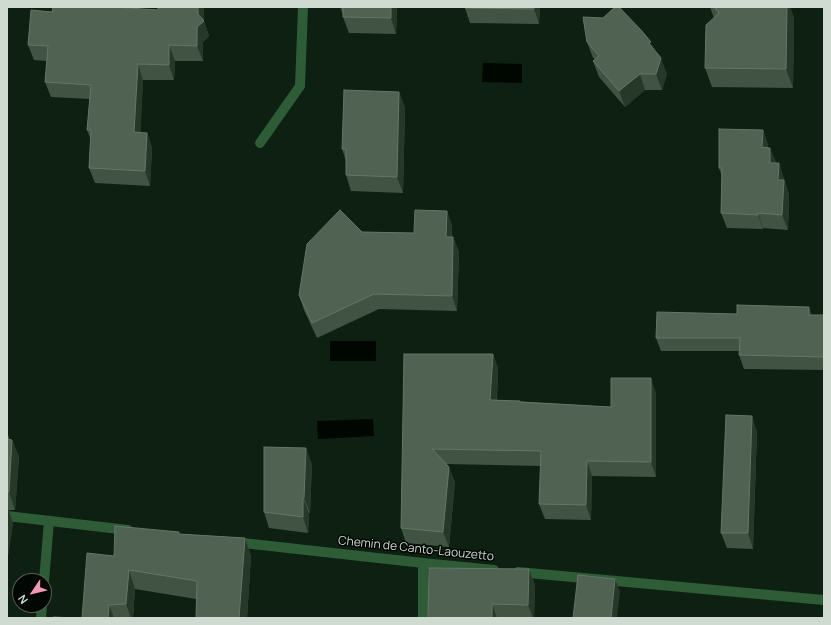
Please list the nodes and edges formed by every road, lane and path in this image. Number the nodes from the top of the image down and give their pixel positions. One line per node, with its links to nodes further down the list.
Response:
1 (303, 7): 2 (street)
2 (260, 143)
3 (7, 516): 4 (street)
4 (48, 521): 5 (street); 8 (street)
5 (134, 530)
6 (228, 541): 7 (street, Chemin de Canto-Laouzetto)
7 (423, 563): 9 (street, Chemin de Canto-Laouzetto); 10 (street)
8 (45, 573)
9 (824, 600)
10 (422, 618)

